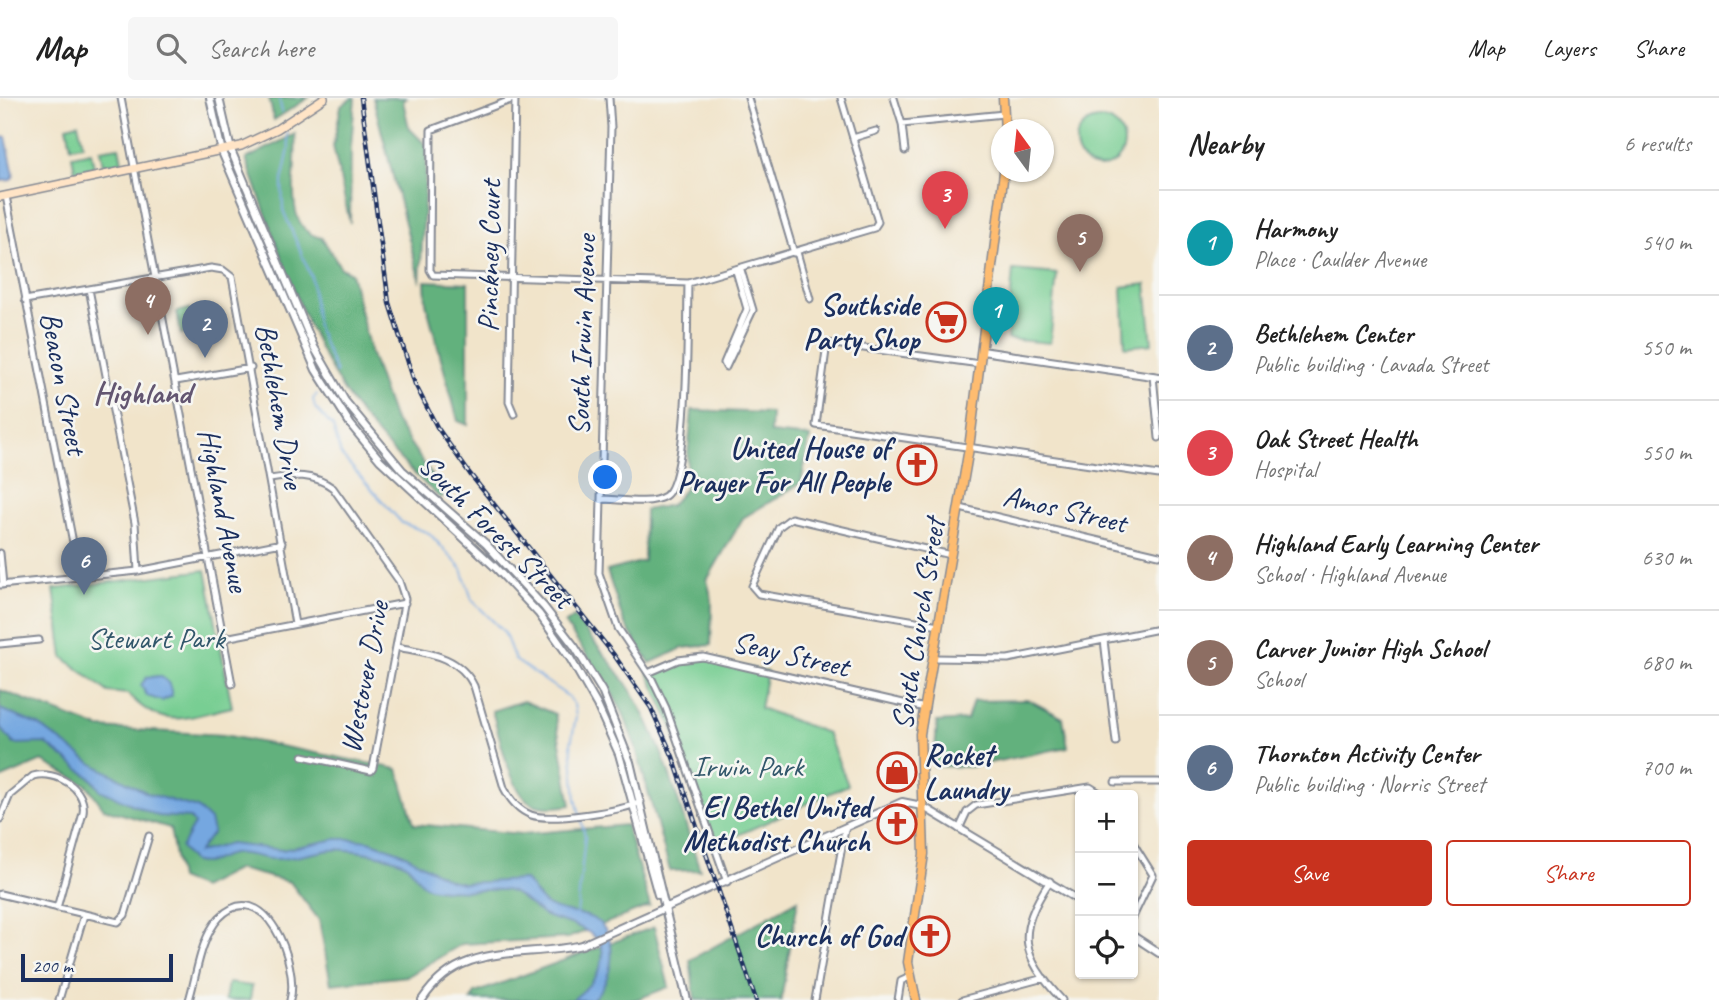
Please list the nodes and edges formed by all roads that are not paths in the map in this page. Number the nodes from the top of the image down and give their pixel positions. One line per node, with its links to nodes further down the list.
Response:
1 (121, 98): 18 (street, Highland Avenue)
2 (210, 98): 16 (street, South Forest Street)
3 (219, 98): 16 (street, South Forest Street)
4 (324, 98): 16 (main road)
5 (516, 98): 24 (street, Pinckney Court); 24 (street)
6 (609, 98): 25 (street, South Irwin Avenue)
7 (748, 98): 21 (street)
8 (841, 98): 15 (street)
9 (894, 98): 13 (street)
10 (1003, 98): 11 (main road)
11 (1004, 114): 12 (main road); 13 (street)
12 (1005, 119)
13 (902, 124): 17 (street)
14 (876, 131): 15 (street)
15 (853, 138): 21 (street)
16 (226, 151): 18 (main road); 69 (street, South Forest Street); 70 (street, South Forest Street)
17 (905, 151)
18 (134, 170): 20 (main road); 23 (street, Highland Avenue)
19 (1003, 182): 31 (main road, South Church Street)
20 (3, 197): 29 (street, Beacon Street)
21 (796, 253): 22 (street); 28 (street)
22 (738, 270): 26 (street); 30 (street)
23 (155, 278): 27 (street); 33 (street, Bethlehem Drive); 35 (street, Highland Avenue)
24 (512, 278): 25 (street); 36 (street, Pinckney Court)
25 (607, 282): 26 (street); 41 (street, South Irwin Avenue)
26 (688, 284): 41 (street)
27 (89, 289): 29 (street); 48 (street)
28 (810, 299)
29 (26, 300): 49 (street, Beacon Street)
30 (750, 310): 30 (street)
31 (982, 351): 32 (main road, South Church Street); 34 (street)
32 (980, 364): 38 (main road, South Church Street); 38 (street)
33 (251, 368): 35 (street); 40 (street, Bethlehem Drive)
34 (1156, 377): 37 (street)
35 (176, 381): 47 (street, Highland Avenue)
36 (514, 414)
37 (1159, 438)
38 (969, 448): 39 (street); 42 (main road, South Church Street)
39 (1159, 475)
40 (270, 479): 43 (street, Bethlehem Drive); 51 (street, Westover Drive)
41 (601, 499): 61 (street, South Irwin Avenue)
42 (960, 508): 45 (main road, South Church Street); 46 (street, Amos Street)
43 (282, 544): 47 (street); 52 (street, Bethlehem Drive)
44 (0, 553): 50 (street)
45 (951, 555): 53 (main road, South Church Street); 53 (street)
46 (1159, 555)
47 (210, 559): 48 (street); 55 (street, Highland Avenue)
48 (138, 571): 49 (street)
49 (80, 579): 50 (street)
50 (2, 585)
51 (405, 603): 52 (street); 59 (street, Westover Drive)
52 (295, 624): 55 (street)
53 (939, 625): 60 (main road, South Church Street)
54 (1159, 629): 57 (street)
55 (225, 638): 62 (street, Highland Avenue)
56 (39, 639): 58 (street)
57 (1104, 639): 60 (street); 64 (street)
58 (0, 644)
59 (397, 647): 65 (street, Westover Drive); 70 (street)
60 (933, 658): 63 (main road, South Church Street)
61 (648, 673): 63 (street, Seay Street); 78 (street, South Irwin Avenue)
62 (232, 684)
63 (925, 708): 71 (main road, South Church Street)
64 (1116, 743)
65 (303, 756)
66 (1115, 782): 67 (street)
67 (1159, 782)
68 (1098, 790): 73 (street)
69 (641, 802): 70 (street); 82 (street, South Forest Street)
70 (633, 806): 82 (street, South Forest Street)
71 (922, 806): 73 (street); 74 (street); 87 (main road, South Church Street)
72 (0, 819): 81 (street)
73 (959, 828): 77 (street)
74 (845, 829): 78 (street); 94 (street)
75 (149, 836): 83 (street)
76 (1138, 851): 84 (street)
77 (1050, 881): 80 (street); 88 (street)
78 (727, 882): 82 (street)
79 (0, 894): 81 (street)
80 (1075, 898)
81 (57, 908): 83 (street)
82 (665, 910): 92 (street); 93 (street)
83 (84, 915): 89 (street)
84 (1133, 916)
85 (1138, 939): 86 (street)
86 (1159, 953)
87 (910, 977): 95 (street); 96 (main road, South Church Street)
88 (1044, 978): 97 (street); 98 (street)
89 (60, 1000)
90 (189, 1000): 91 (street)
91 (290, 1000)
92 (422, 1000)
93 (687, 1000)
94 (815, 1000)
95 (898, 1000)
96 (916, 1000)
97 (962, 1000)
98 (1062, 1000)

